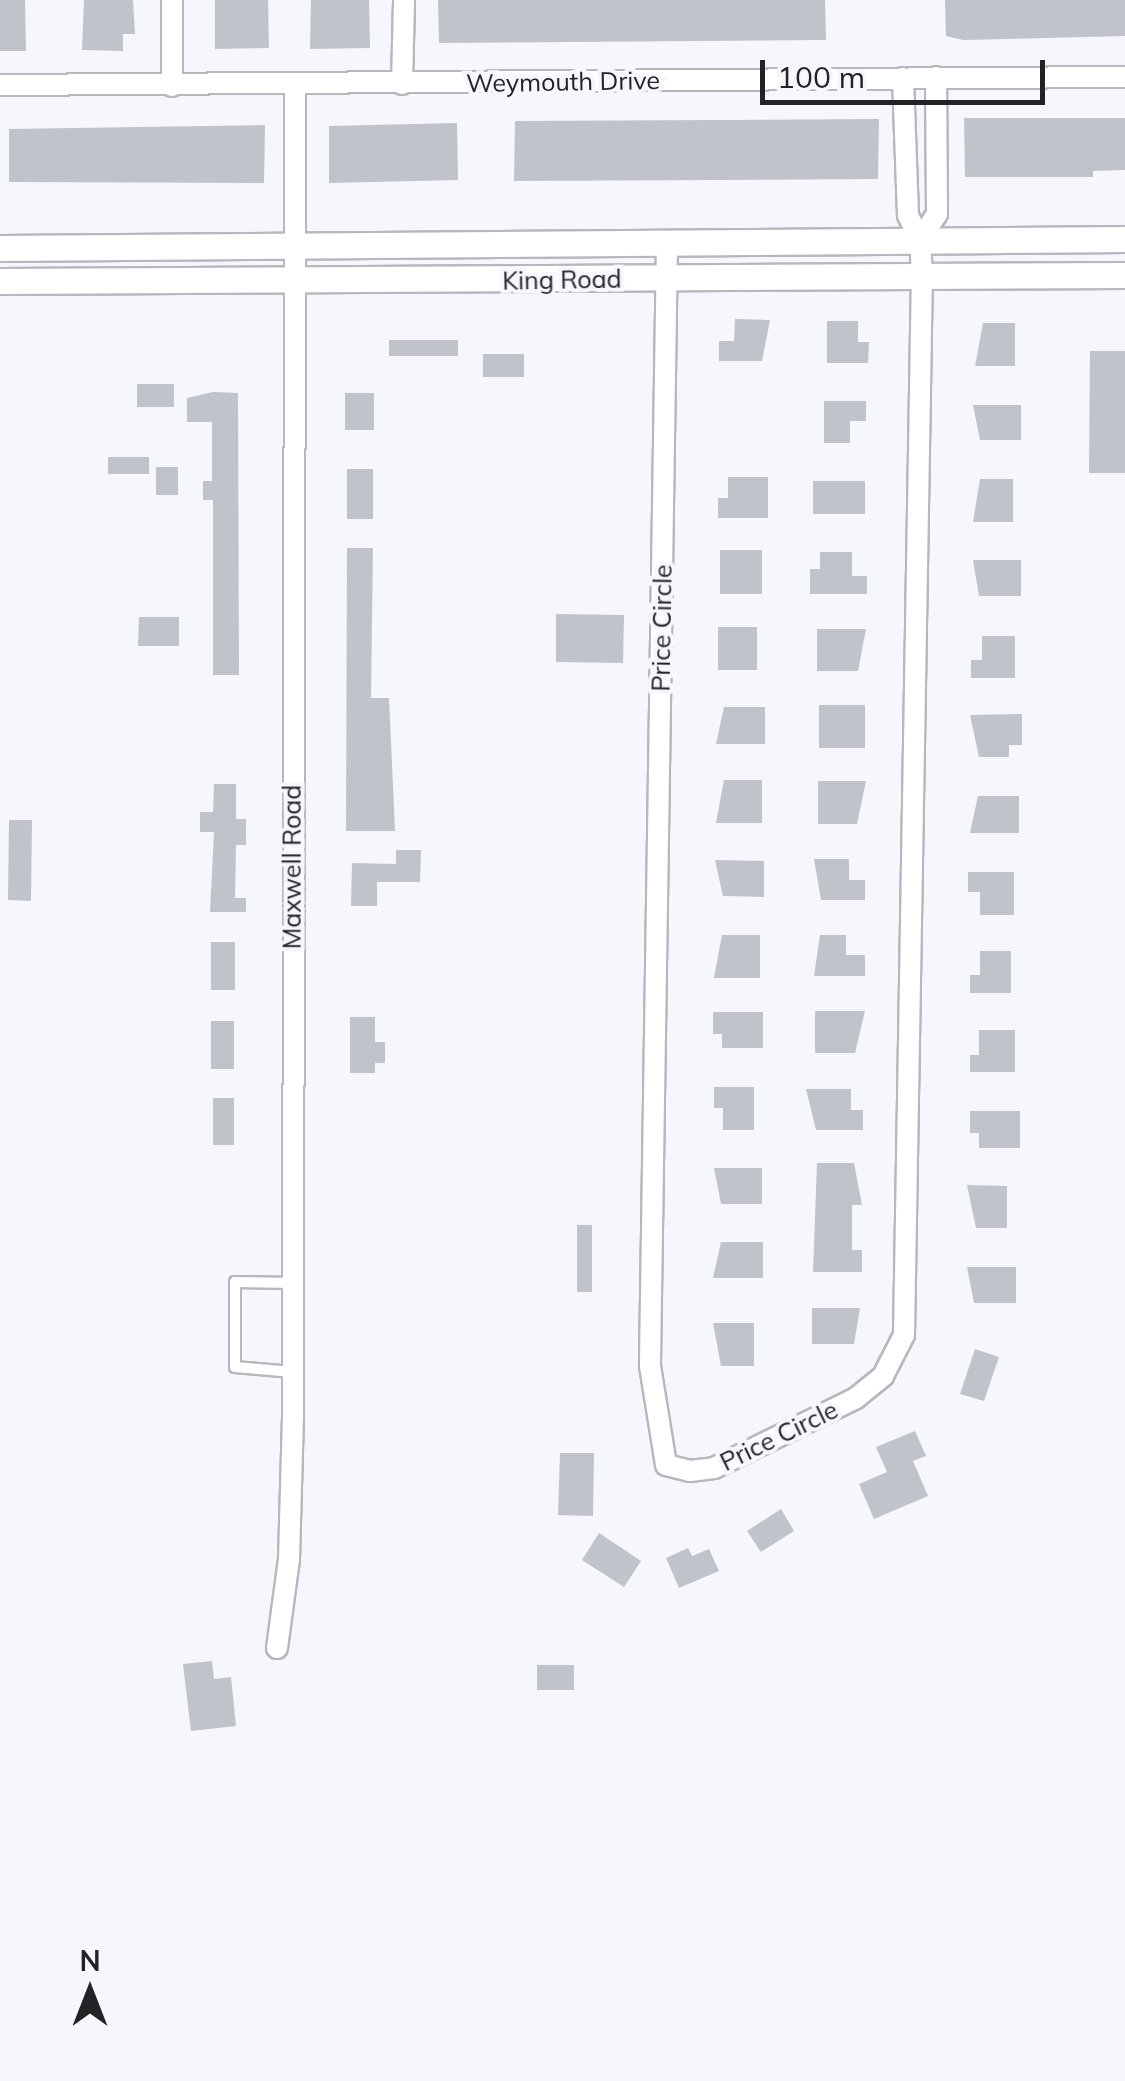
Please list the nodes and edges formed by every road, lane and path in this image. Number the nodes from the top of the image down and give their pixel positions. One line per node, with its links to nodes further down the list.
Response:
1 (172, 0): 9 (street)
2 (404, 0): 8 (street)
3 (1125, 77): 5 (street, Weymouth Drive)
4 (902, 78): 5 (street, Weymouth Drive); 8 (street, Weymouth Drive); 12 (street)
5 (936, 78): 12 (street)
6 (0, 84): 9 (street, Weymouth Drive)
7 (295, 84): 8 (street, Weymouth Drive); 9 (street, Weymouth Drive); 14 (street, Maxwell Road)
8 (402, 84)
9 (172, 86)
10 (1125, 238): 11 (street, King Road)
11 (1068, 239): 12 (street, King Road); 17 (street)
12 (920, 240): 13 (street, King Road); 18 (street)
13 (667, 243): 14 (street, King Road); 19 (street, Price Circle)
14 (295, 246): 15 (street, King Road); 21 (street, Maxwell Road)
15 (0, 248)
16 (1125, 274): 17 (street, King Road)
17 (1066, 275): 18 (street, King Road)
18 (922, 276): 19 (street, King Road); 19 (street, Price Circle)
19 (668, 278): 21 (street, King Road)
20 (0, 281): 21 (street, King Road)
21 (296, 284): 22 (street, Maxwell Road)
22 (293, 1283): 23 (street, Maxwell Road); 23 (lane)
23 (293, 1372): 24 (street, Maxwell Road)
24 (277, 1648)

